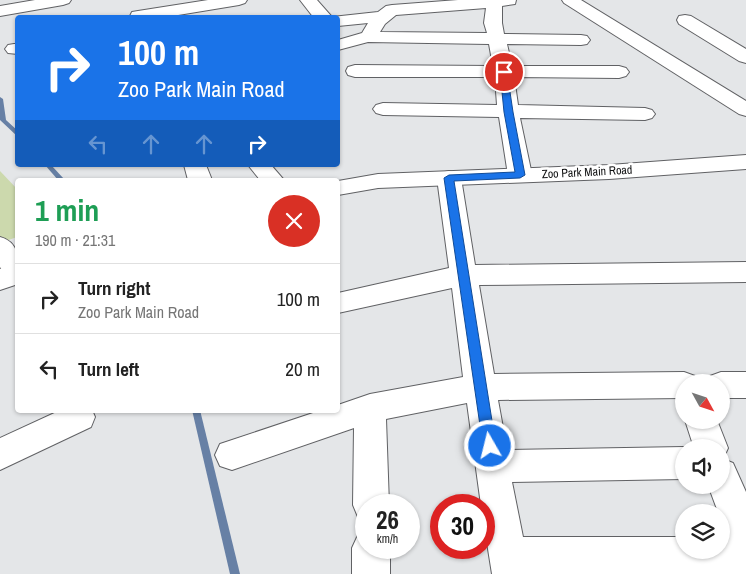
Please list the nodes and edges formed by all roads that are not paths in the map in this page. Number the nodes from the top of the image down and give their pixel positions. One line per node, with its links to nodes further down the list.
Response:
1 (63, 0): 6 (street)
2 (238, 0): 7 (street)
3 (308, 0): 9 (street)
4 (570, 0): 21 (street)
5 (499, 1): 8 (street); 12 (street)
6 (0, 11)
7 (137, 11)
8 (385, 12): 11 (street); 12 (street); 13 (street)
9 (321, 15)
10 (685, 20): 16 (street)
11 (340, 21)
12 (495, 31): 13 (street); 14 (street); 18 (street)
13 (368, 37): 15 (street)
14 (581, 40)
15 (340, 44)
16 (746, 57)
17 (356, 71): 18 (street)
18 (504, 72): 19 (street); 22 (street)
19 (619, 72)
20 (383, 109): 22 (street)
21 (746, 110)
22 (508, 112): 23 (street); 26 (street)
23 (645, 114)
24 (746, 162): 26 (street, Zoo Park Main Road)
25 (260, 167): 27 (street)
26 (520, 175): 28 (street, Zoo Park Main Road)
27 (270, 178)
28 (449, 178): 29 (street, Zoo Park Main Road); 34 (street)
29 (340, 188)
30 (0, 246): 31 (street)
31 (15, 268)
32 (746, 272): 34 (street)
33 (15, 274): 35 (street)
34 (464, 275): 36 (street); 40 (street)
35 (0, 280)
36 (340, 303)
37 (730, 385): 38 (street)
38 (746, 385)
39 (675, 386): 40 (street)
40 (481, 387): 41 (street); 46 (street)
41 (370, 408): 44 (street); 47 (street)
42 (79, 417): 43 (street)
43 (0, 455)
44 (232, 455)
45 (675, 463): 46 (street)
46 (492, 466): 52 (street)
47 (371, 494)
48 (729, 494): 49 (street)
49 (746, 538)
50 (746, 556): 52 (street)
51 (371, 559): 53 (street)
52 (510, 565)
53 (371, 574)

